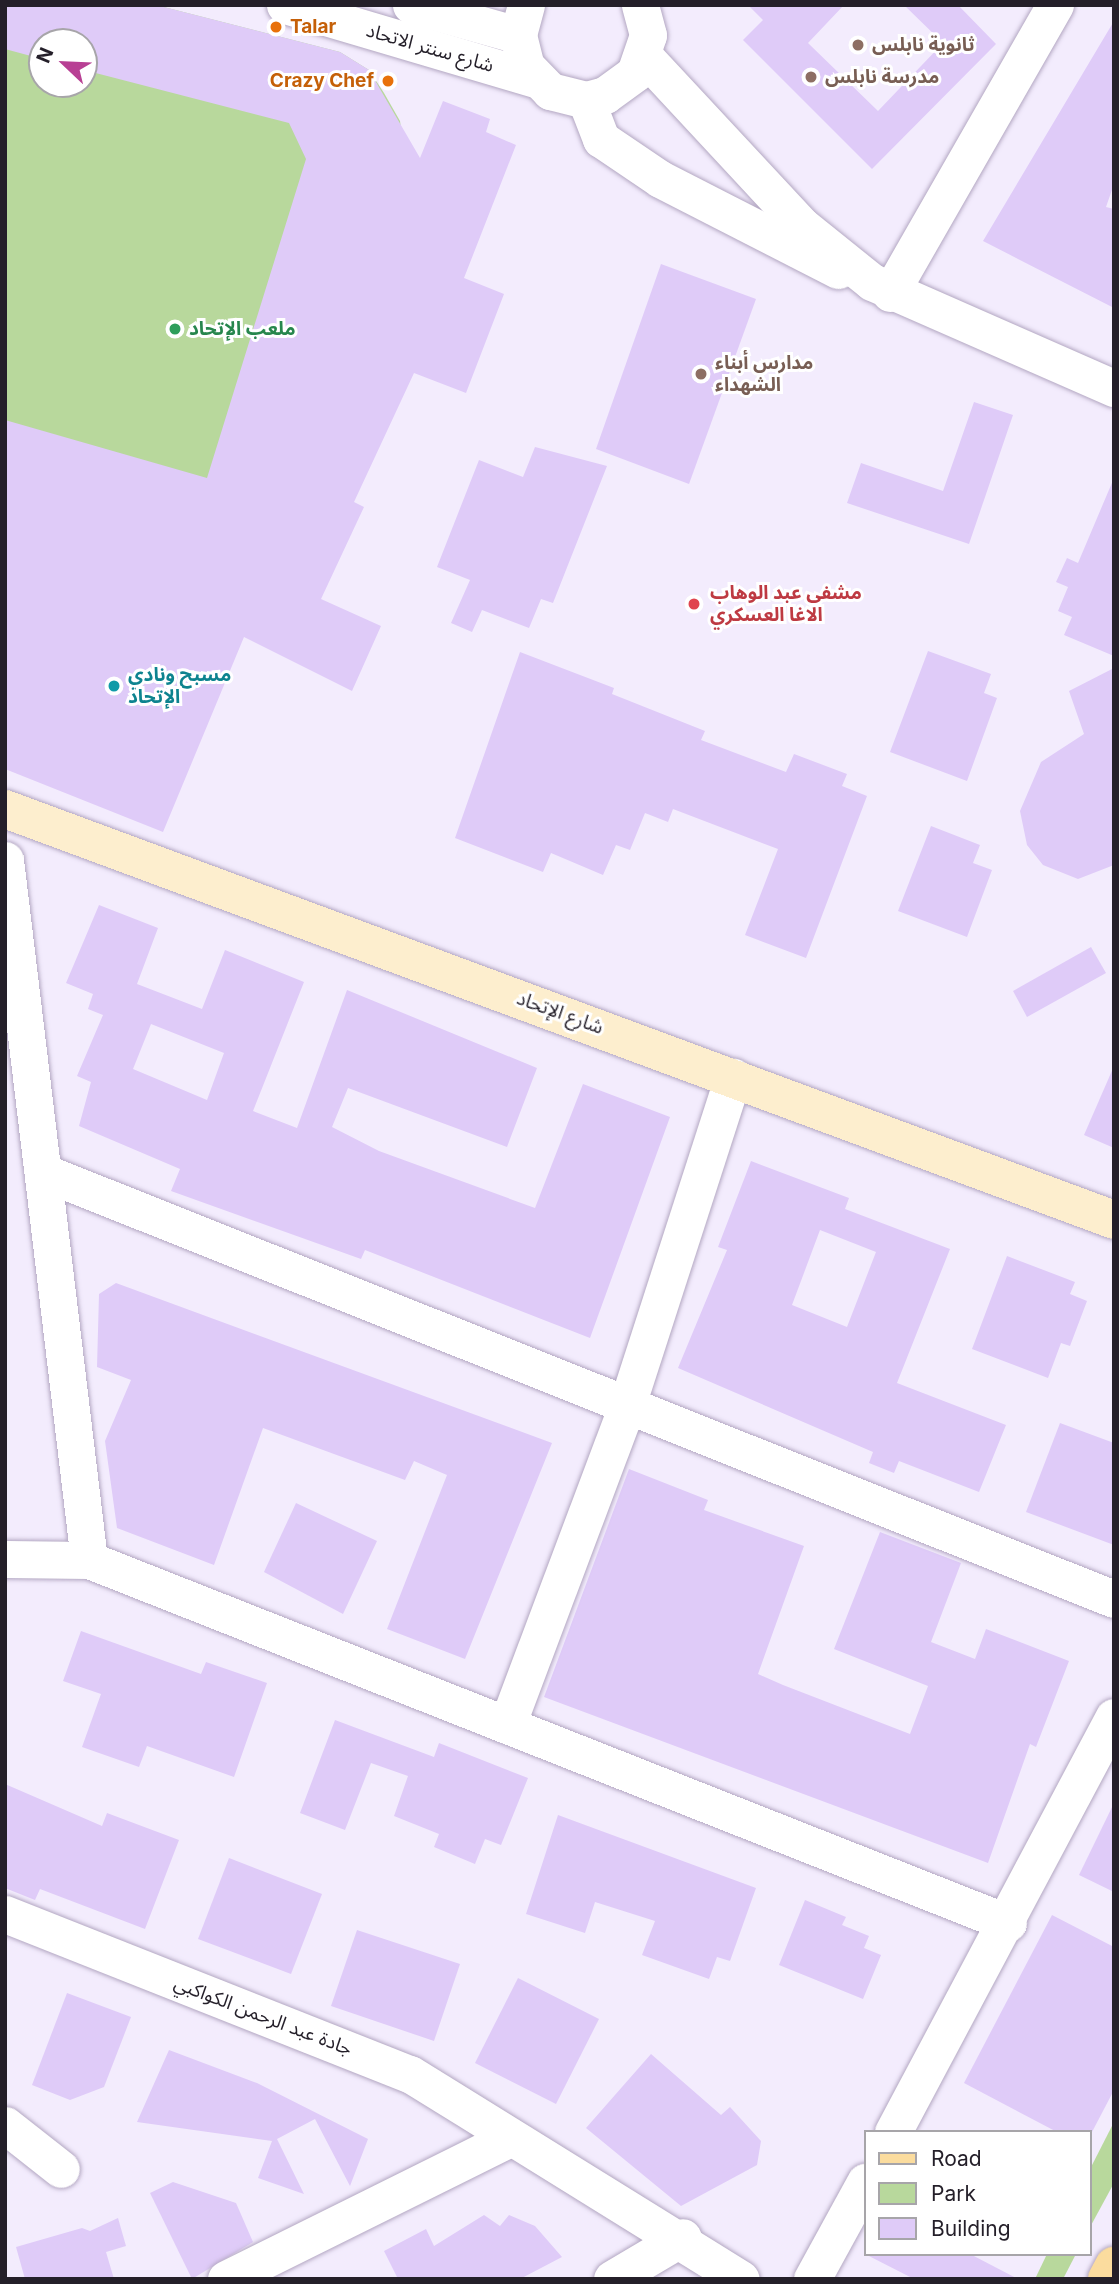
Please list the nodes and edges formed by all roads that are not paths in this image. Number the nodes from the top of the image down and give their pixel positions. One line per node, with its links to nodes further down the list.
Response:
1 (285, 5): 7 (street, شارع سنتر الاتحاد)
2 (411, 5): 5 (street, شارع سنتر الاتحاد)
3 (640, 5): 6 (street)
4 (1055, 5): 9 (street)
5 (522, 20): 7 (street)
6 (644, 56): 8 (street); 9 (street)
7 (535, 79): 8 (street, شارع سنتر الاتحاد)
8 (586, 100): 9 (street)
9 (881, 288): 10 (street)
10 (1114, 388)
11 (6, 817): 13 (street, شارع الإتحاد)
12 (5, 860): 14 (street)
13 (733, 1077): 15 (street, شارع الإتحاد); 16 (street)
14 (43, 1172): 16 (street); 18 (street)
15 (1114, 1220)
16 (627, 1405): 19 (street); 21 (street)
17 (5, 1559): 18 (street)
18 (89, 1560): 21 (street)
19 (1114, 1599)
20 (1114, 1717): 23 (street)
21 (507, 1725): 23 (street)
22 (5, 1914): 26 (street, جادة عبد الرحمن الكواكبي)
23 (1008, 1923): 25 (street)
24 (5, 2125): 27 (street)
25 (894, 2130)
26 (508, 2139): 29 (street, جادة عبد الرحمن الكواكبي); 31 (street)
27 (61, 2169)
28 (864, 2184): 34 (street)
29 (683, 2237): 32 (street); 33 (street, جادة عبد الرحمن الكواكبي)
30 (1114, 2266): 35 (main road)
31 (226, 2279)
32 (612, 2279)
33 (741, 2279)
34 (812, 2279)
35 (1107, 2279)

